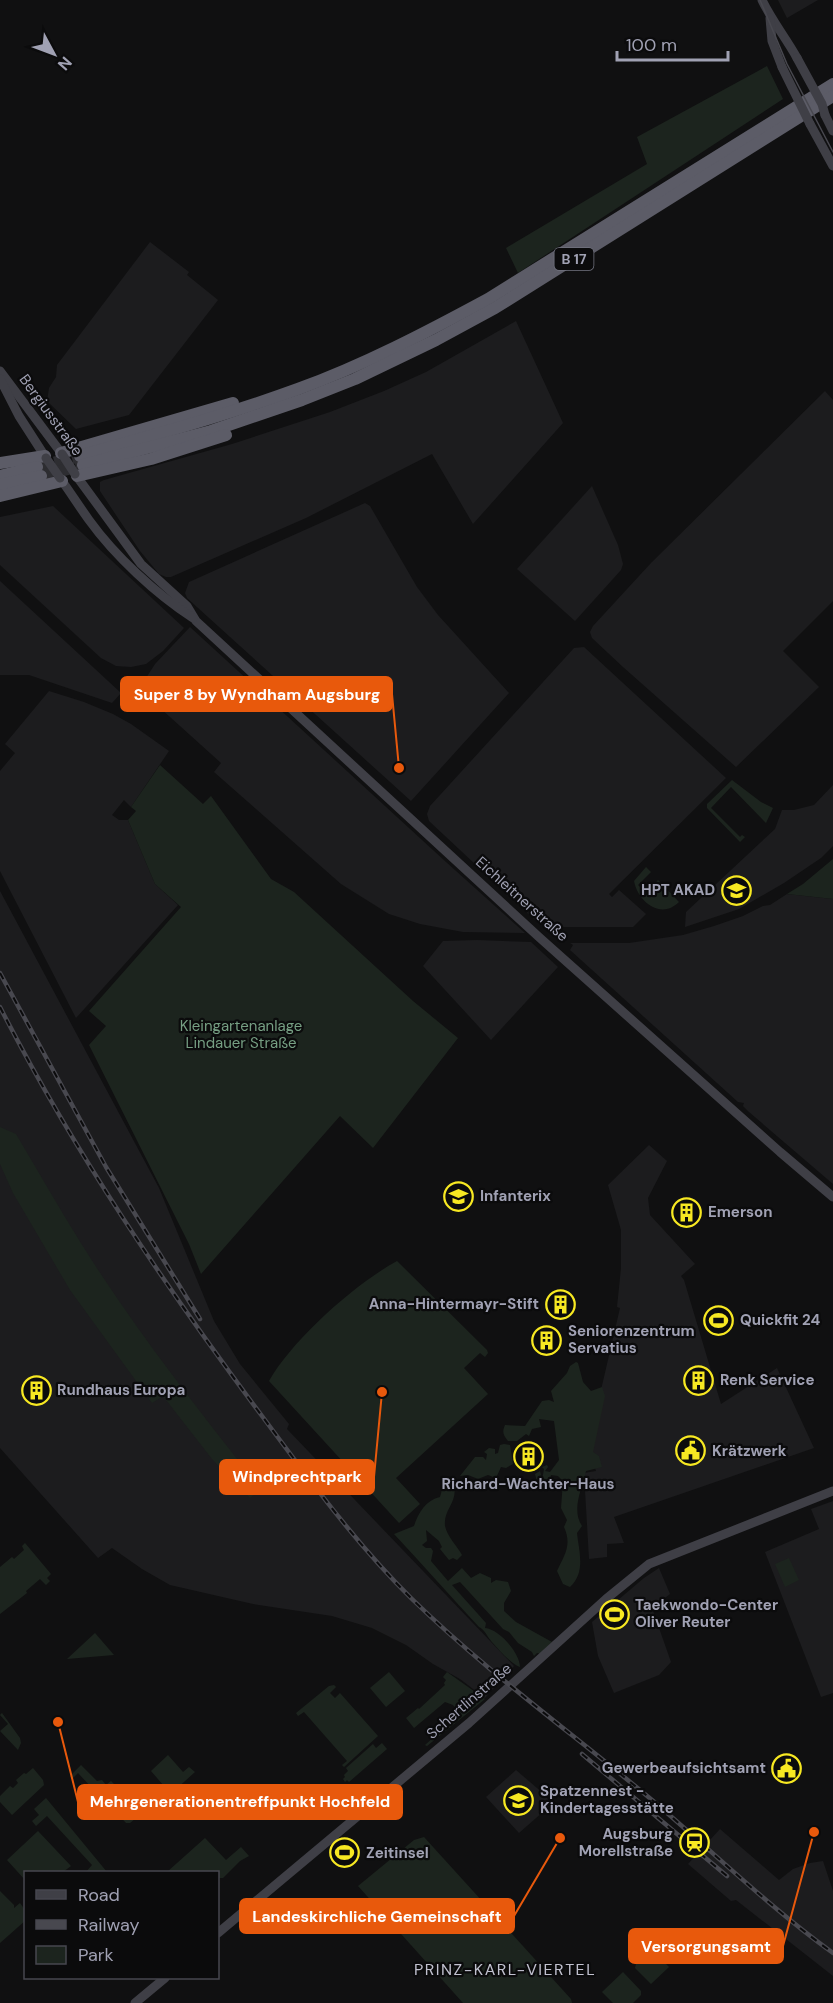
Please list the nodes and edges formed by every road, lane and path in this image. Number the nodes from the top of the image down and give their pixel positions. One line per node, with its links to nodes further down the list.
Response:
1 (762, 0): 2 (main road)
2 (770, 16): 5 (main road, bridge); 6 (main road, bridge)
3 (833, 84): 9 (highway, B 17)
4 (833, 96): 9 (highway, B 17)
5 (833, 131)
6 (833, 166)
7 (0, 370): 10 (main road, Bergiusstraße)
8 (0, 379): 12 (main road, Bergiusstraße)
9 (300, 394): 10 (highway); 13 (highway, B 17); 13 (highway)
10 (61, 453): 12 (main road); 13 (main road, Bergiusstraße, bridge)
11 (0, 463): 12 (highway)
12 (42, 464): 14 (highway); 15 (main road, Bergiusstraße, bridge); 16 (highway)
13 (79, 468): 15 (main road); 18 (main road, Eichleitnerstraße)
14 (0, 476)
15 (61, 479): 17 (highway); 18 (main road, Eichleitnerstraße)
16 (0, 485)
17 (0, 496)
18 (195, 620): 19 (main road, Eichleitnerstraße)
19 (833, 1197)
20 (833, 1491): 21 (main road, Schertlinstraße)
21 (219, 1932)
22 (163, 1979): 23 (main road)
23 (135, 2003)

